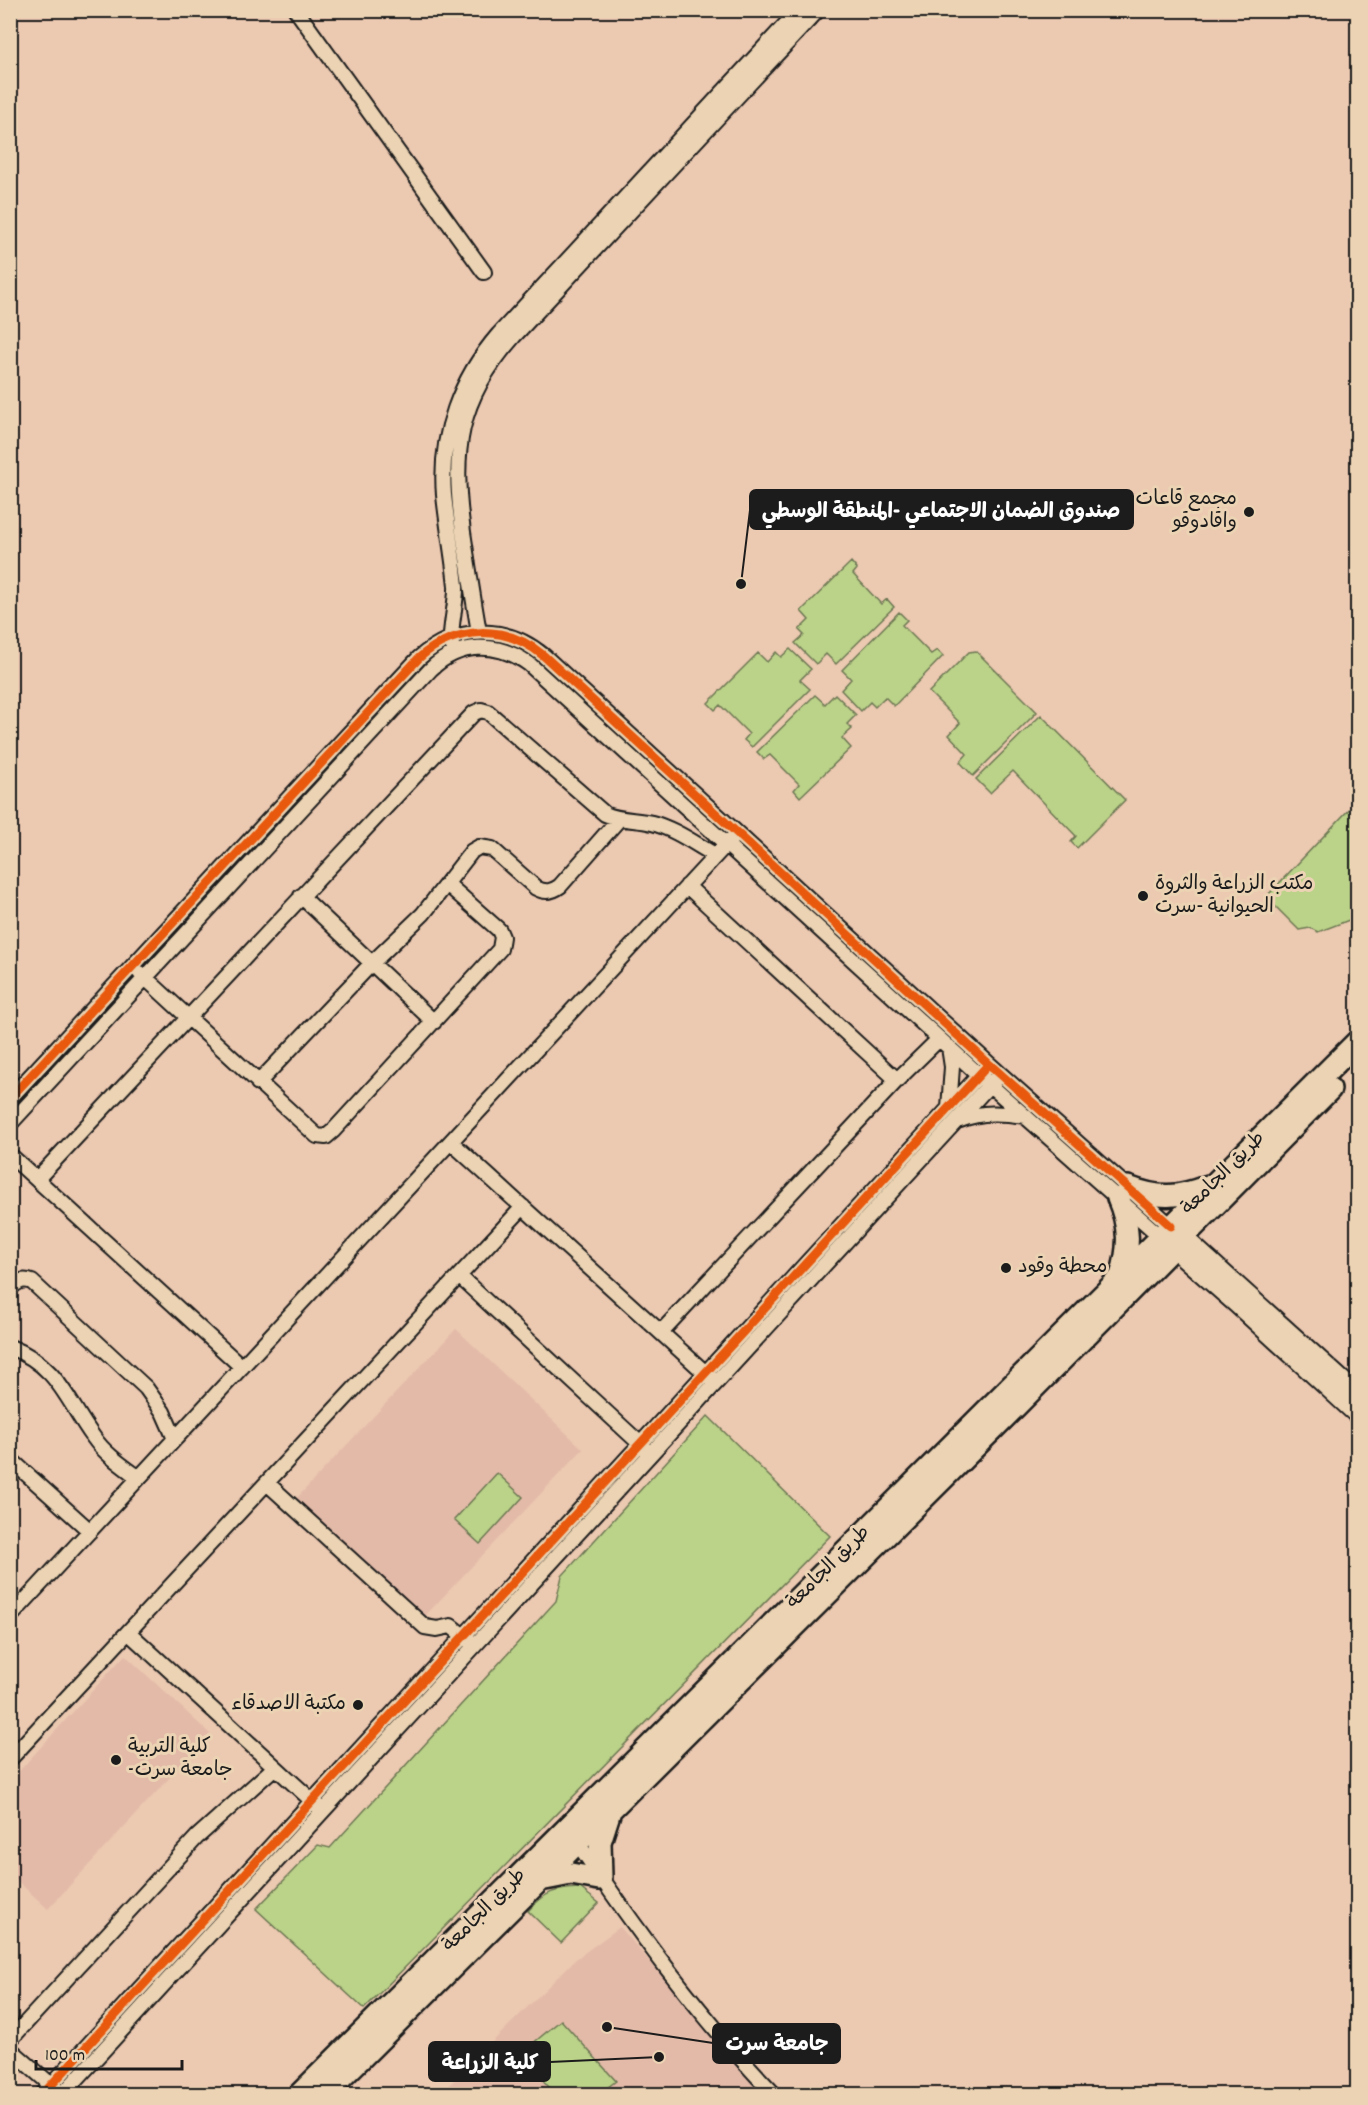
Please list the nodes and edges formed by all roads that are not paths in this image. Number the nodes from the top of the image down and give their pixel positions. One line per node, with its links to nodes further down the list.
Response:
1 (296, 10): 4 (street)
2 (799, 10): 7 (street)
3 (818, 10): 5 (street)
4 (484, 272)
5 (479, 632): 6 (street); 7 (street)
6 (509, 636): 8 (street); 11 (street)
7 (450, 638): 9 (street); 18 (street)
8 (504, 650): 9 (street); 12 (street)
9 (456, 652): 19 (street)
10 (619, 819): 13 (street); 14 (street); 16 (street)
11 (736, 832): 12 (street); 25 (street)
12 (727, 843): 13 (street); 23 (street)
13 (716, 855): 15 (street)
14 (447, 884): 17 (street); 21 (street)
15 (687, 886): 27 (street); 35 (street)
16 (301, 896): 17 (street); 20 (street)
17 (372, 963): 21 (street); 28 (street)
18 (132, 966): 19 (street); 30 (street)
19 (145, 978): 20 (street); 34 (street)
20 (188, 1018): 28 (street); 37 (street)
21 (434, 1022): 28 (street)
22 (1358, 1041): 38 (highway, طريق الجامعة)
23 (944, 1043): 26 (street); 27 (street); 31 (street)
24 (1358, 1061): 41 (highway, طريق الجامعة)
25 (995, 1069): 26 (street); 29 (street); 39 (street)
26 (979, 1075): 29 (street); 31 (street)
27 (897, 1080): 45 (street)
28 (258, 1083)
29 (990, 1085): 32 (street); 33 (street)
30 (10, 1098)
31 (949, 1108): 49 (street)
32 (1026, 1116): 33 (street); 39 (street)
33 (956, 1122): 49 (street)
34 (10, 1124)
35 (451, 1142): 40 (street); 48 (street)
36 (10, 1155): 37 (street)
37 (37, 1179): 48 (street)
38 (1214, 1184): 39 (highway); 41 (highway, طريق الجامعة)
39 (1123, 1192): 41 (street); 43 (highway)
40 (523, 1207): 42 (street); 45 (street)
41 (1172, 1237): 43 (highway, طريق الجامعة); 47 (highway, طريق الجامعة); 50 (main road); 51 (main road)
42 (459, 1276): 53 (street); 56 (street)
43 (1121, 1276): 47 (highway, طريق الجامعة)
44 (10, 1288): 52 (street)
45 (661, 1332): 49 (street)
46 (10, 1347): 55 (street)
47 (1049, 1360): 58 (highway, طريق الجامعة)
48 (242, 1367): 52 (street)
49 (711, 1378): 53 (street)
50 (1358, 1395)
51 (1358, 1415)
52 (176, 1439): 55 (street)
53 (646, 1449): 61 (street)
54 (10, 1459): 57 (street)
55 (139, 1479): 57 (street)
56 (267, 1483): 60 (street); 61 (street)
57 (90, 1531): 59 (street)
58 (831, 1577): 65 (highway, طريق الجامعة); 66 (highway, طريق الجامعة)
59 (10, 1617)
60 (128, 1632): 62 (street); 63 (street)
61 (469, 1641): 64 (street)
62 (10, 1759)
63 (275, 1767): 64 (street); 69 (street)
64 (317, 1806): 71 (street)
65 (611, 1809): 66 (highway, طريق الجامعة); 68 (highway)
66 (570, 1838): 67 (highway, طريق الجامعة); 68 (street); 72 (highway, طريق الجامعة)
67 (540, 1880): 68 (highway); 73 (highway, طريق الجامعة)
68 (603, 1881): 74 (street)
69 (10, 2040)
70 (10, 2049): 71 (street)
71 (55, 2092)
72 (300, 2094)
73 (325, 2094)
74 (774, 2094)

